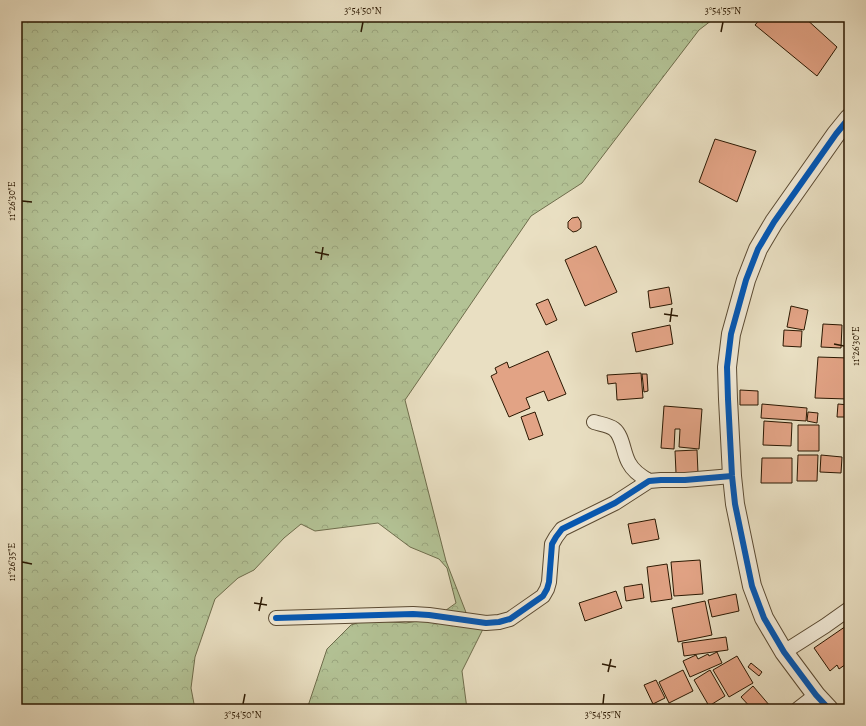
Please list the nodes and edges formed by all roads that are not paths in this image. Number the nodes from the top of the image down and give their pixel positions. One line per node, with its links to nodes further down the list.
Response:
1 (849, 118): 3 (street)
2 (594, 422): 4 (street)
3 (732, 476): 4 (street); 7 (street)
4 (649, 482): 6 (street)
5 (849, 608): 7 (street)
6 (276, 618)
7 (784, 652): 8 (street)
8 (816, 695): 9 (street); 10 (street)
9 (798, 709)
10 (829, 709)

